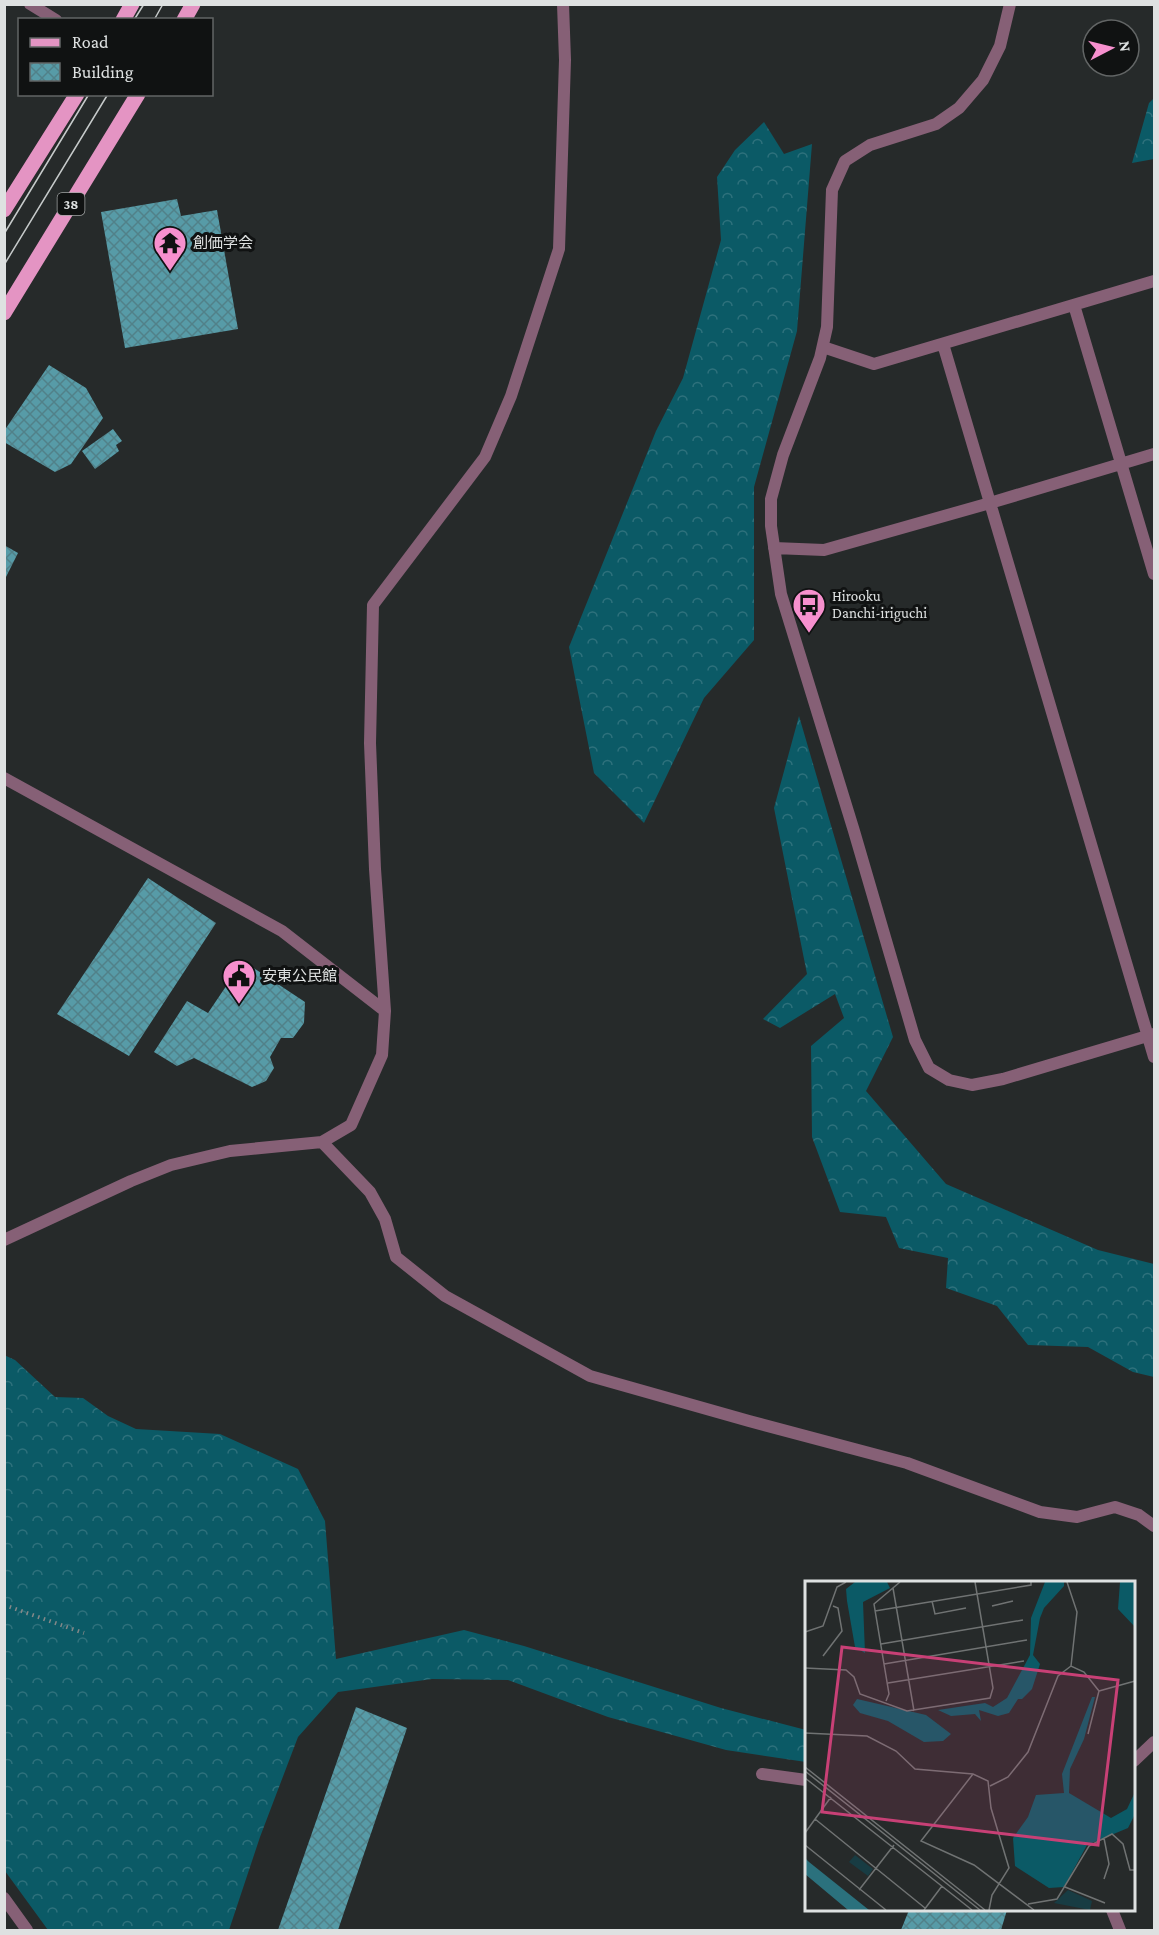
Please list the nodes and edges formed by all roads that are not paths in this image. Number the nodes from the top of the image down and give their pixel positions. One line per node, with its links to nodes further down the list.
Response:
1 (30, 4): 6 (street)
2 (132, 4): 7 (main road)
3 (194, 4): 8 (main road)
4 (563, 4): 23 (street)
5 (1010, 4): 16 (street)
6 (53, 18)
7 (124, 18)
8 (185, 18)
9 (76, 96): 11 (main road)
10 (137, 96): 14 (main road, 38)
11 (4, 210)
12 (1155, 280): 13 (street)
13 (1074, 305): 15 (street); 18 (street)
14 (4, 313)
15 (943, 344): 16 (street); 19 (street)
16 (823, 347): 20 (street)
17 (1155, 454): 18 (street)
18 (1122, 464): 19 (street); 21 (street)
19 (990, 503): 20 (street); 24 (street)
20 (774, 548): 24 (street)
21 (1155, 574)
22 (4, 778): 23 (street)
23 (385, 1011): 26 (street)
24 (1151, 1035): 25 (street)
25 (1155, 1058)
26 (322, 1142): 27 (street); 28 (street)
27 (4, 1240)
28 (1155, 1526)
29 (1155, 1742): 30 (street)
30 (1135, 1760)
31 (762, 1774): 32 (street)
32 (805, 1780)
33 (4, 1898): 35 (street)
34 (1112, 1911): 36 (street)
35 (27, 1930)
36 (1120, 1930)

